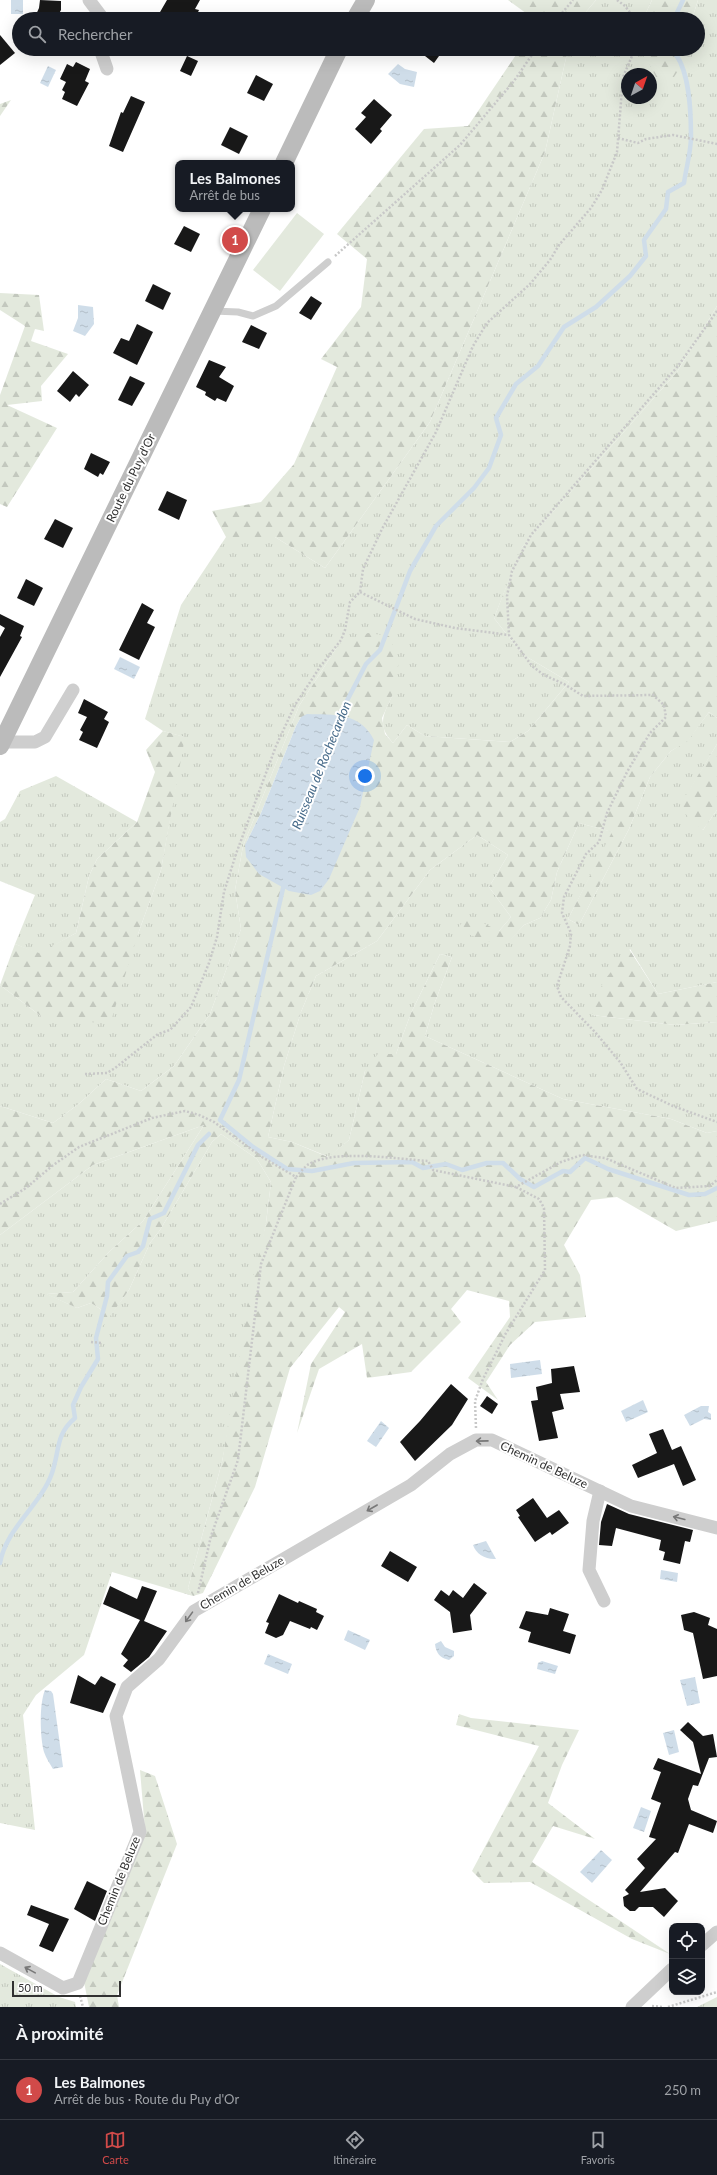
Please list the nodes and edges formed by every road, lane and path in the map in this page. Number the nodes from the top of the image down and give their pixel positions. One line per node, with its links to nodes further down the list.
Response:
1 (89, 0): 5 (street)
2 (366, 0): 6 (main road)
3 (573, 0): 7 (path)
4 (617, 0): 8 (path)
5 (98, 12)
6 (359, 12)
7 (563, 12)
8 (630, 12)
9 (102, 56): 13 (street)
10 (336, 56): 16 (main road)
11 (531, 56): 18 (path)
12 (631, 56): 14 (path)
13 (107, 69)
14 (618, 138): 15 (path); 21 (path)
15 (717, 144)
16 (285, 160)
17 (261, 212): 19 (main road, Route du Puy d'Or)
18 (328, 262): 19 (lane)
19 (213, 311): 24 (main road, Route du Puy d'Or)
20 (717, 311): 22 (path)
21 (360, 592): 22 (path); 25 (path)
22 (509, 635): 26 (path)
23 (73, 690): 24 (street)
24 (1, 744)
25 (85, 1074)
26 (717, 1122)
27 (296, 1177): 29 (path); 30 (path); 37 (path)
28 (717, 1180): 29 (path)
29 (516, 1187): 33 (path)
30 (0, 1204)
31 (91, 1342): 32 (path)
32 (102, 1342)
33 (476, 1440): 34 (street, Chemin de Beluze, one-way to 33); 37 (street, Chemin de Beluze, one-way to 37)
34 (600, 1491): 35 (street, Chemin de Beluze, one-way to 34); 36 (street)
35 (717, 1528)
36 (604, 1601)
37 (194, 1611): 40 (street, Chemin de Beluze, one-way to 40)
38 (717, 1932): 39 (street)
39 (705, 1942)
40 (0, 1953)
41 (669, 1972): 43 (street)
42 (717, 1992): 44 (path)
43 (632, 2007)
44 (668, 2007)

